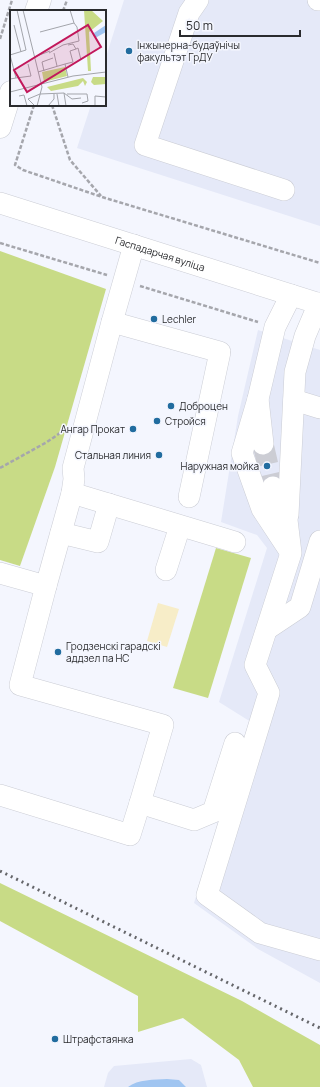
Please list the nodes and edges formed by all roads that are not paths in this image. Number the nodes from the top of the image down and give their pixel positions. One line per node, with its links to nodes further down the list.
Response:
1 (40, 0): 3 (main road)
2 (198, 0): 6 (street)
3 (36, 10)
4 (10, 95): 5 (main road)
5 (0, 127)
6 (284, 190)
7 (0, 203): 8 (street, Гаспадарчая вуліца)
8 (134, 245): 9 (street, Гаспадарчая вуліца); 11 (street)
9 (291, 294): 10 (street, Гаспадарчая вуліца); 12 (street)
10 (319, 304): 13 (street)
11 (112, 322): 17 (street); 18 (street)
12 (258, 399): 15 (street); 25 (street)
13 (294, 400): 14 (street); 20 (street)
14 (320, 408)
15 (263, 444)
16 (273, 487): 20 (street)
17 (72, 493): 19 (street); 22 (street)
18 (189, 497)
19 (109, 504): 21 (street); 22 (street)
20 (287, 520): 25 (street)
21 (180, 526): 24 (street); 26 (street)
22 (61, 533): 28 (street)
23 (320, 541): 29 (street)
24 (235, 542)
25 (291, 553): 29 (street)
26 (166, 570)
27 (0, 573): 28 (street)
28 (46, 586): 32 (street)
29 (266, 629): 33 (street)
30 (235, 743): 32 (street)
31 (0, 795): 32 (street)
32 (140, 803)
33 (320, 950)

